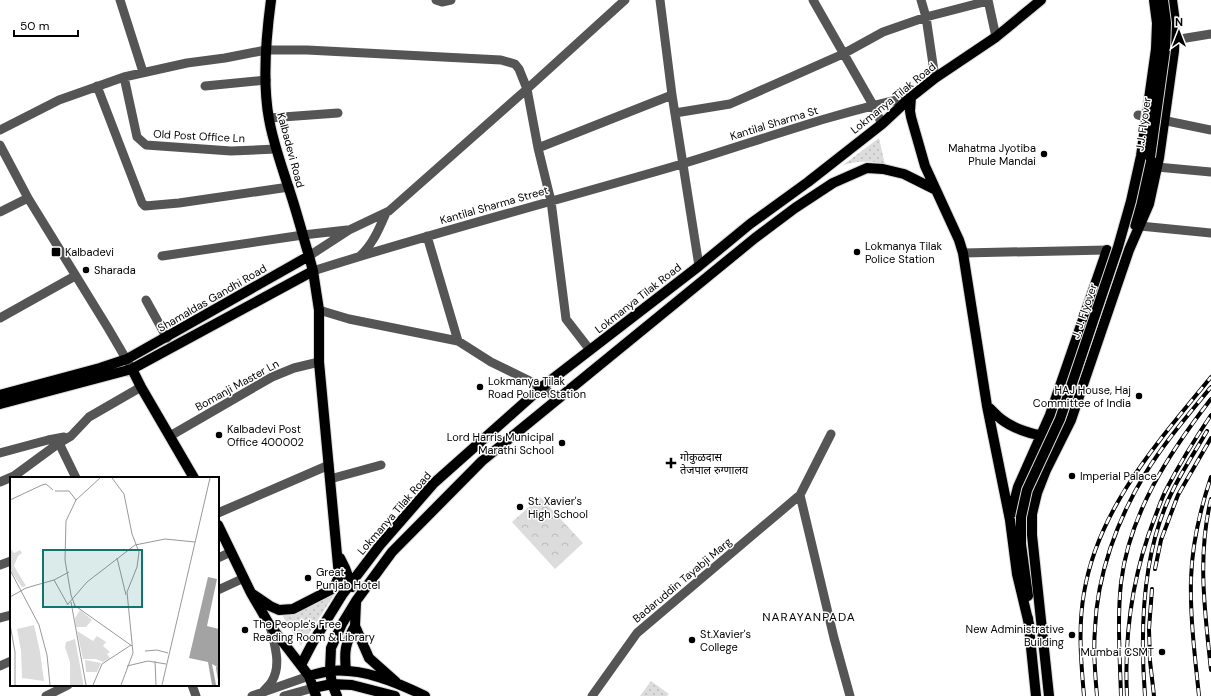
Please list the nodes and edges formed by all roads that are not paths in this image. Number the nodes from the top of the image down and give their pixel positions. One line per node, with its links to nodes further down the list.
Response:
1 (120, 0): 20 (street)
2 (271, 0): 18 (main road, Kalbadevi Road)
3 (436, 0): 4 (street)
4 (451, 0)
5 (625, 0): 26 (street)
6 (813, 0): 19 (street)
7 (921, 0): 14 (street)
8 (1041, 0): 16 (main road, Lokmanya Tilak Road)
9 (1154, 0): 109 (main road, J. J. Flyover, bridge)
10 (1163, 0): 50 (main road, J.J. Flyover, bridge)
11 (1172, 0): 17 (main road)
12 (663, 1): 27 (street)
13 (988, 1): 14 (street); 16 (street)
14 (926, 17): 19 (street); 22 (street)
15 (1211, 34): 17 (street)
16 (996, 37): 22 (main road, Lokmanya Tilak Road)
17 (1174, 40): 34 (main road)
18 (266, 50): 20 (street); 23 (main road, Kalbadevi Road); 26 (street)
19 (843, 54): 29 (street); 31 (street)
20 (143, 72): 21 (street)
21 (124, 77): 24 (street); 40 (street, Old Post Office Ln)
22 (935, 78): 28 (main road, Lokmanya Tilak Road)
23 (266, 80): 25 (street); 33 (main road, Kalbadevi Road)
24 (97, 86): 36 (street); 44 (street)
25 (205, 86)
26 (527, 89): 39 (street); 49 (street)
27 (672, 95): 31 (street); 39 (street)
28 (911, 97): 29 (street, Kantilal Sharma St); 35 (main road, Lokmanya Tilak Road); 45 (main road)
29 (873, 105): 35 (street); 41 (street, Kantilal Sharma St)
30 (338, 113): 33 (street)
31 (675, 113): 41 (street)
32 (1138, 115): 34 (street)
33 (269, 118): 40 (main road, Kalbadevi Road)
34 (1164, 119): 37 (street); 42 (main road)
35 (882, 124): 60 (main road, Lokmanya Tilak Road)
36 (0, 130)
37 (1211, 130)
38 (0, 145): 46 (street)
39 (538, 148): 47 (street)
40 (276, 149): 44 (main road, Kalbadevi Road)
41 (683, 163): 47 (street, Kantilal Sharma Street); 60 (street)
42 (1158, 167): 43 (street); 50 (main road)
43 (1211, 172)
44 (289, 187): 53 (main road, Kalbadevi Road)
45 (936, 190): 56 (main road); 74 (main road)
46 (28, 198): 48 (street); 62 (street)
47 (551, 201): 54 (street, Kantilal Sharma Street); 68 (street)
48 (0, 212)
49 (386, 213): 51 (street); 59 (street)
50 (1137, 229): 52 (street); 77 (main road)
51 (349, 230): 53 (street); 58 (street)
52 (1211, 233)
53 (303, 235): 57 (street); 58 (main road, Kalbadevi Road)
54 (427, 236): 59 (street, Kantilal Sharma Street); 67 (street)
55 (1107, 250): 56 (street); 81 (main road)
56 (963, 253): 76 (main road)
57 (162, 256)
58 (309, 256): 61 (main road, Kalbadevi Road); 66 (main road, Shamaldas Gandhi Road)
59 (359, 256): 61 (street, Kantilal Sharma Street)
60 (699, 266): 68 (main road, Lokmanya Tilak Road)
61 (313, 271): 64 (main road, Kalbadevi Road); 70 (main road)
62 (75, 276): 65 (street); 70 (street)
63 (146, 300): 66 (street)
64 (319, 310): 67 (street); 69 (main road, Kalbadevi Road)
65 (0, 318)
66 (167, 338): 70 (main road, Shamaldas Gandhi Road)
67 (458, 341): 72 (street)
68 (590, 350): 72 (main road, Lokmanya Tilak Road)
69 (319, 362): 80 (street, Bomanji Master Ln); 84 (main road, Kalbadevi Road)
70 (129, 364): 71 (main road); 73 (main road); 75 (main road)
71 (141, 387): 79 (street); 80 (main road)
72 (542, 387): 74 (street); 102 (main road, Lokmanya Tilak Road)
73 (0, 395)
74 (558, 399): 105 (main road)
75 (0, 404)
76 (988, 406): 81 (main road); 94 (main road)
77 (1070, 420): 81 (main road); 133 (main road)
78 (831, 434): 92 (street)
79 (71, 436): 82 (street); 83 (street)
80 (170, 436): 88 (main road)
81 (1041, 436): 94 (main road)
82 (59, 443): 86 (street); 87 (street)
83 (0, 453)
84 (329, 465): 90 (main road, Kalbadevi Road); 93 (street)
85 (381, 465): 90 (street)
86 (14, 477)
87 (76, 477)
88 (193, 477)
89 (10, 478): 91 (street)
90 (330, 479): 97 (main road, Kalbadevi Road)
91 (0, 482)
92 (800, 495): 130 (street, Badaruddin Tayabji Marg); 131 (street)
93 (219, 513)
94 (1010, 520): 109 (main road)
95 (219, 527): 96 (main road)
96 (231, 552): 98 (street); 101 (main road)
97 (337, 552): 102 (main road); 104 (main road, Kalbadevi Road)
98 (219, 558)
99 (10, 561): 100 (street)
100 (0, 565)
101 (244, 578): 103 (street); 104 (main road)
102 (351, 583): 105 (main road); 112 (main road, Lokmanya Tilak Road)
103 (219, 590)
104 (251, 593): 108 (main road)
105 (356, 601): 110 (main road); 114 (main road)
106 (10, 615): 107 (street)
107 (0, 618)
108 (269, 624): 112 (main road); 122 (street)
109 (1029, 624): 132 (main road)
110 (354, 626): 115 (main road); 117 (main road)
111 (10, 661): 113 (street)
112 (302, 665): 116 (main road)
113 (0, 666)
114 (330, 671): 115 (main road); 116 (main road); 118 (main road)
115 (346, 672): 117 (main road)
116 (309, 676): 121 (main road); 122 (street)
117 (396, 682): 129 (main road)
118 (332, 684): 121 (main road); 127 (main road); 128 (main road)
119 (66, 686): 123 (street)
120 (192, 686): 124 (street)
121 (315, 692): 126 (street)
122 (262, 693): 125 (street)
123 (46, 696)
124 (196, 696)
125 (252, 696)
126 (284, 696)
127 (337, 696)
128 (395, 696)
129 (425, 696)
130 (592, 696)
131 (850, 696)
132 (1036, 696)
133 (1049, 696)

